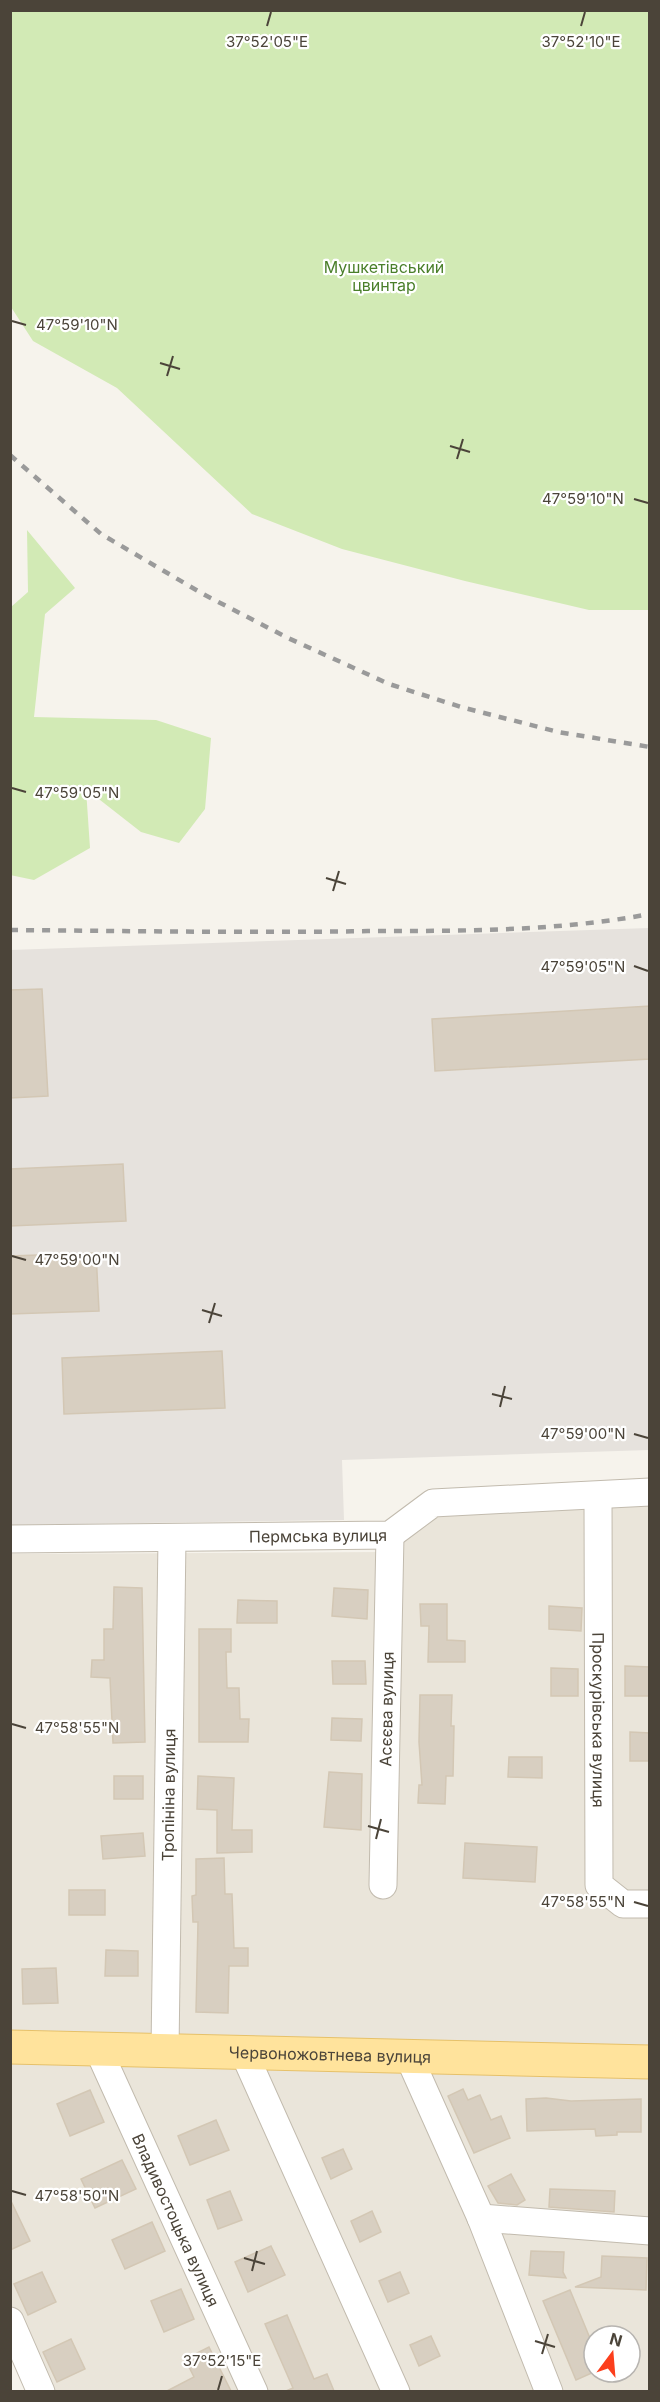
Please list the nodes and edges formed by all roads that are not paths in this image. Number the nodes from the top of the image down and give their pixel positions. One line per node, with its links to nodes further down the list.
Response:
1 (650, 1492): 2 (street, Пермська вулиця)
2 (598, 1496): 3 (street, Пермська вулиця); 7 (street, Проскурівська вулиця)
3 (390, 1535): 4 (street, Пермська вулиця); 6 (street, Асєєва вулиця)
4 (172, 1538): 5 (street, Пермська вулиця); 10 (street, Тропініна вулиця)
5 (10, 1539)
6 (383, 1885)
7 (650, 1904)
8 (10, 2047): 9 (main road, Червоножовтнева вулиця)
9 (98, 2049): 10 (main road, Червоножовтнева вулиця); 18 (street, Владивостоцька вулиця)
10 (165, 2051): 11 (main road, Червоножовтнева вулиця)
11 (244, 2053): 12 (main road, Червоножовтнева вулиця); 19 (street)
12 (409, 2057): 13 (main road, Червоножовтнева вулиця); 14 (street)
13 (650, 2062)
14 (480, 2218): 15 (street); 20 (street)
15 (650, 2231)
16 (10, 2321): 17 (street)
17 (41, 2391)
18 (254, 2391)
19 (396, 2391)
20 (549, 2391)

